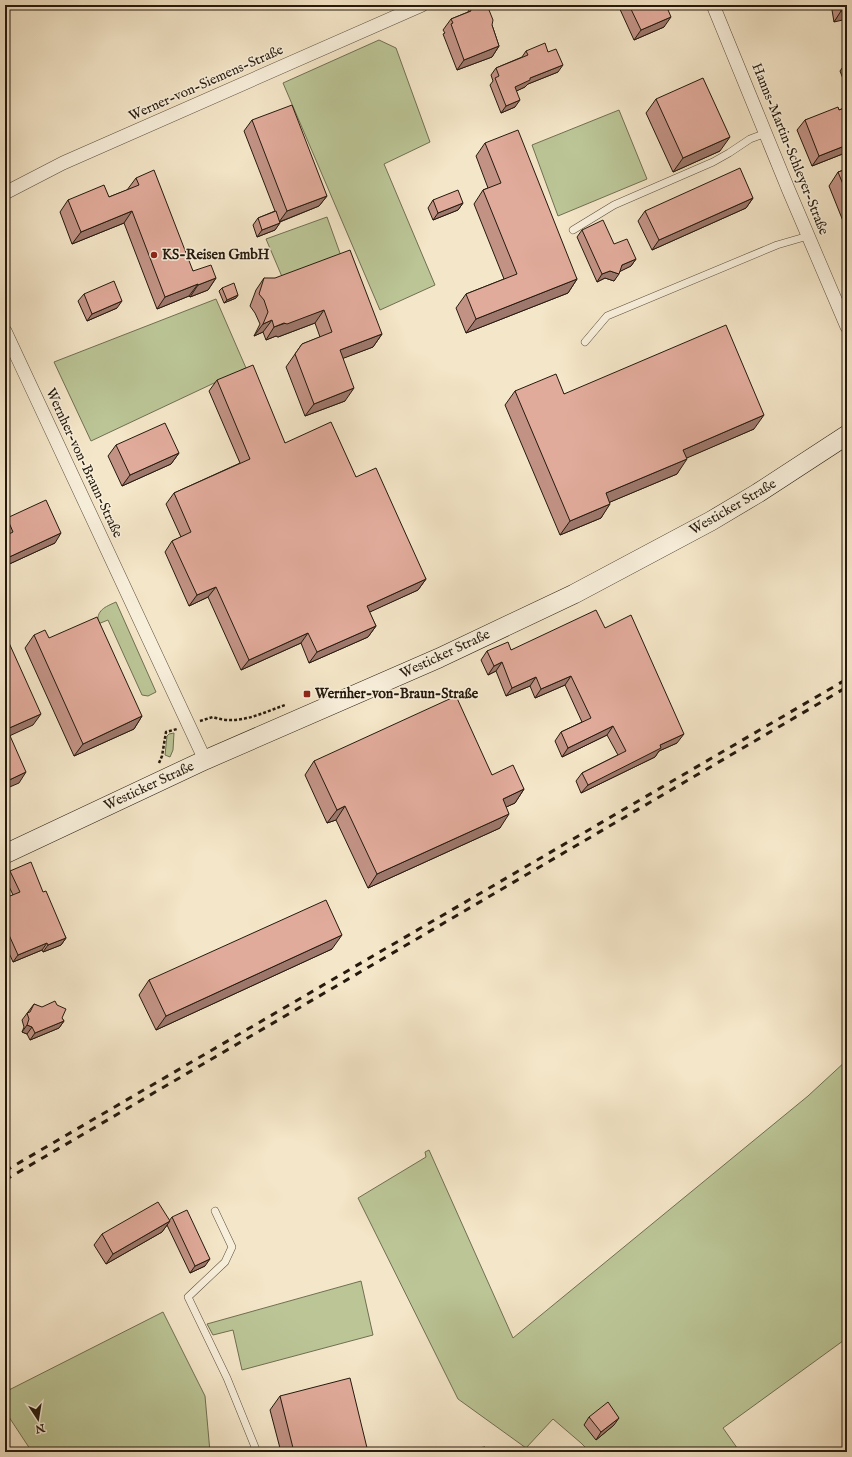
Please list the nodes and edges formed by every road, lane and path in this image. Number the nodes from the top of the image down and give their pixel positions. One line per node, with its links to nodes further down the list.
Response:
1 (422, 5): 4 (street, Werner-von-Siemens-Straße)
2 (713, 5): 3 (street, Hanns-Martin-Schleyer-Straße)
3 (766, 133): 5 (lane); 6 (street, Hanns-Martin-Schleyer-Straße)
4 (5, 193)
5 (573, 230)
6 (808, 236): 7 (street, Hanns-Martin-Schleyer-Straße); 10 (lane)
7 (844, 312): 8 (street, Hanns-Martin-Schleyer-Straße)
8 (847, 327)
9 (5, 331): 14 (street, Wernher-von-Braun-Straße)
10 (585, 342)
11 (847, 410): 12 (path)
12 (844, 429): 15 (main road, Westicker Straße)
13 (287, 705): 14 (path)
14 (189, 725): 15 (street, Wernher-von-Braun-Straße); 16 (path)
15 (205, 760): 17 (main road, Westicker Straße)
16 (156, 765)
17 (5, 854)
18 (215, 1211): 19 (lane)
19 (257, 1452)

